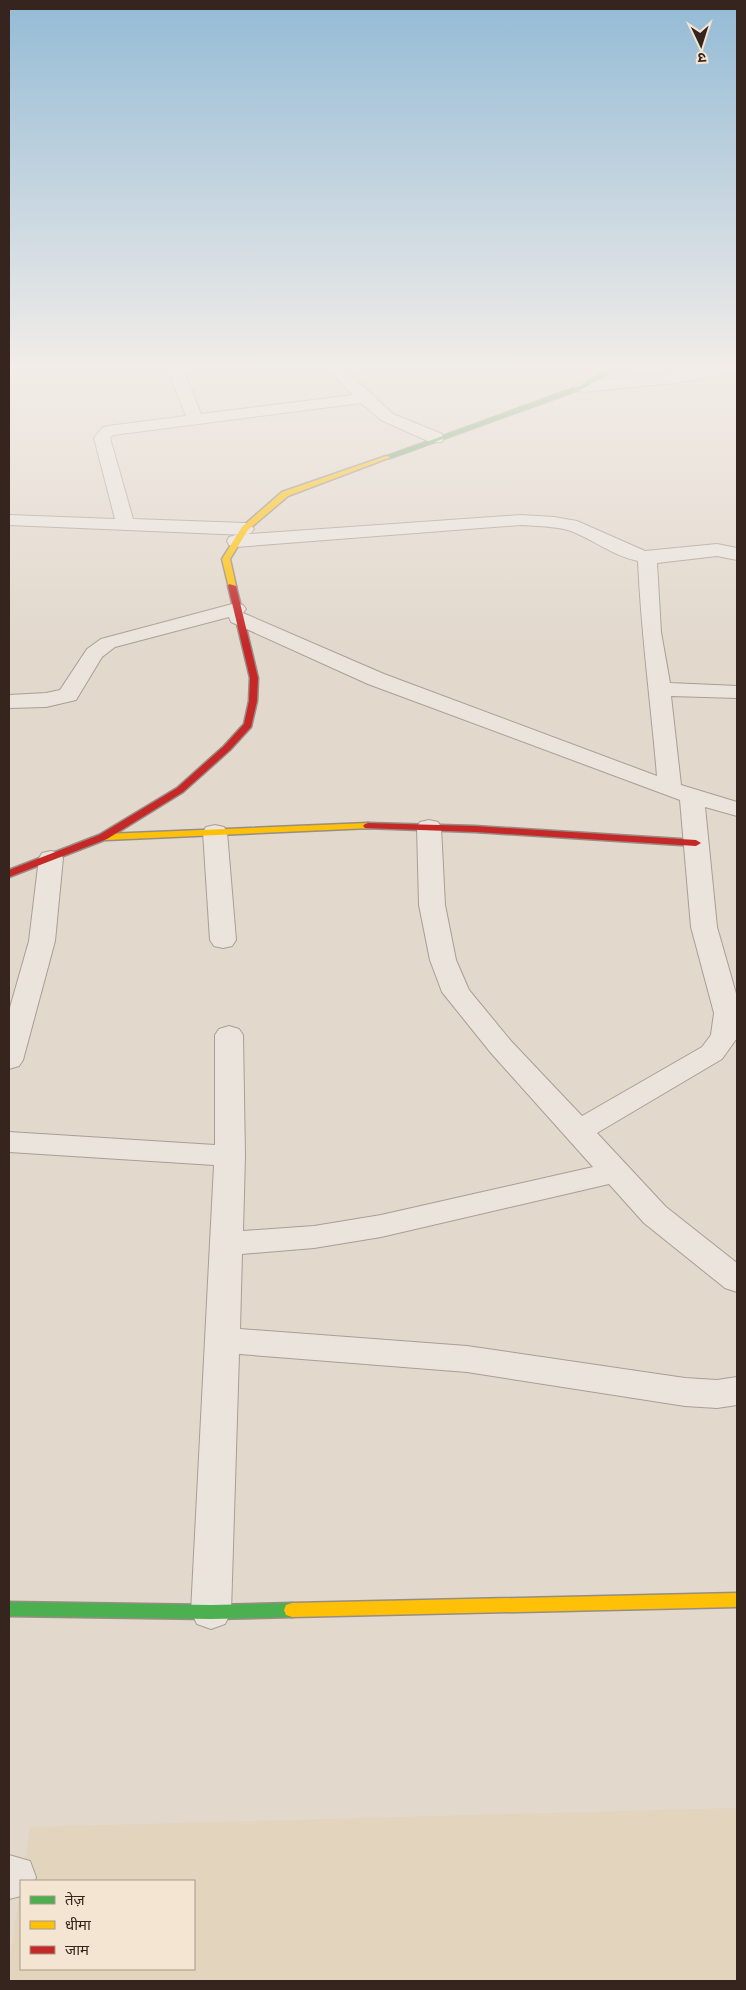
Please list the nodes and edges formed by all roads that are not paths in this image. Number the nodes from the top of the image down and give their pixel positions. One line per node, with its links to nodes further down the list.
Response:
1 (108, 459): 4 (street)
2 (380, 459): 5 (main road)
3 (9, 520): 4 (street)
4 (126, 525): 5 (street)
5 (240, 535): 7 (street); 8 (main road)
6 (737, 554): 7 (street)
7 (647, 557): 9 (street)
8 (237, 614): 11 (street); 12 (street); 16 (main road)
9 (660, 689): 10 (street); 12 (street)
10 (737, 692)
11 (9, 701)
12 (681, 793): 13 (street); 17 (street)
13 (737, 809)
14 (429, 827): 15 (main road); 17 (main road); 23 (street)
15 (215, 832): 16 (main road); 20 (street)
16 (103, 837): 18 (main road)
17 (696, 843): 23 (street)
18 (51, 858): 19 (main road); 22 (street)
19 (9, 874)
20 (223, 940)
21 (229, 1035): 25 (street)
22 (9, 1060)
23 (579, 1131): 26 (street)
24 (9, 1142): 25 (street)
25 (230, 1156): 27 (street)
26 (616, 1172): 27 (street); 28 (street)
27 (226, 1244): 29 (street)
28 (737, 1280)
29 (222, 1340): 30 (street); 33 (street)
30 (737, 1391)
31 (737, 1600): 33 (main road)
32 (9, 1609): 33 (main road)
33 (211, 1612)

